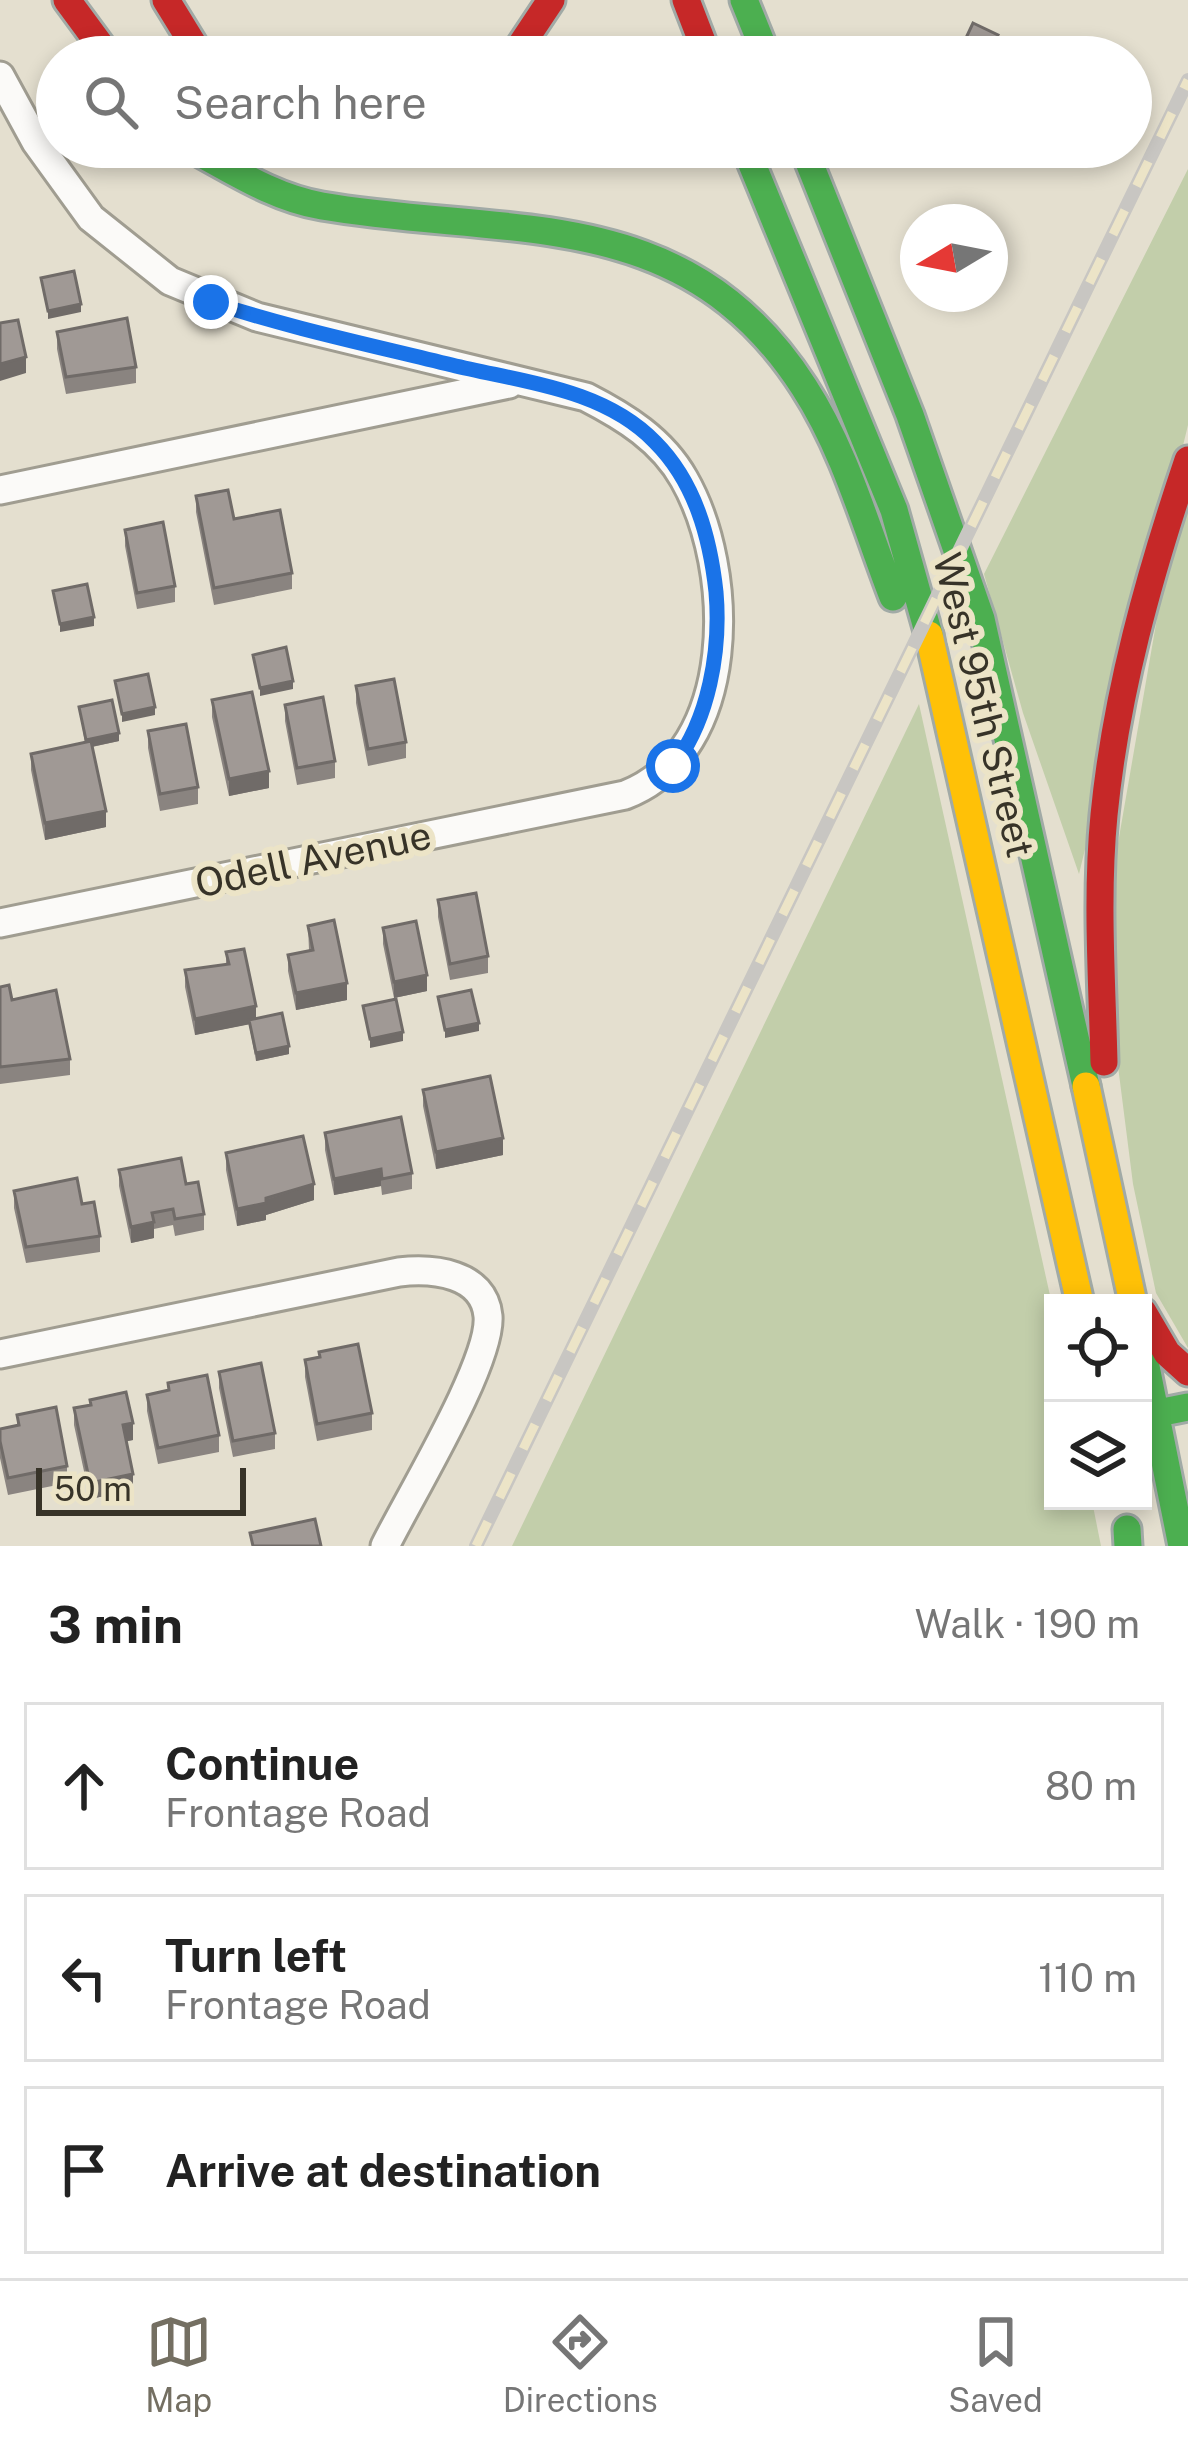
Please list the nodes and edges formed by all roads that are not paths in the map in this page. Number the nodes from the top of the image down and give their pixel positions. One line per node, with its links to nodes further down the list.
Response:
1 (68, 0): 6 (main road)
2 (166, 0): 7 (main road)
3 (550, 0): 8 (main road)
4 (686, 0): 9 (main road)
5 (744, 0): 10 (main road)
6 (94, 36)
7 (188, 36)
8 (527, 36)
9 (700, 36)
10 (759, 36)
11 (0, 76): 12 (street)
12 (36, 143)
13 (54, 168): 17 (street)
14 (228, 168): 20 (main road)
15 (754, 168): 20 (main road, West 95th Street)
16 (811, 168): 22 (main road, West 95th Street)
17 (519, 381): 19 (street); 21 (street, Odell Avenue)
18 (1188, 460): 22 (main road)
19 (0, 490)
20 (965, 779): 23 (main road, West 95th Street)
21 (0, 923)
22 (1108, 1179): 24 (main road, West 95th Street)
23 (1077, 1294)
24 (1134, 1294)
25 (1152, 1328): 27 (main road)
26 (0, 1354): 31 (street)
27 (1188, 1372)
28 (1188, 1407): 29 (main road)
29 (1152, 1413)
30 (1152, 1426): 32 (main road)
31 (385, 1546)
32 (1182, 1546)

